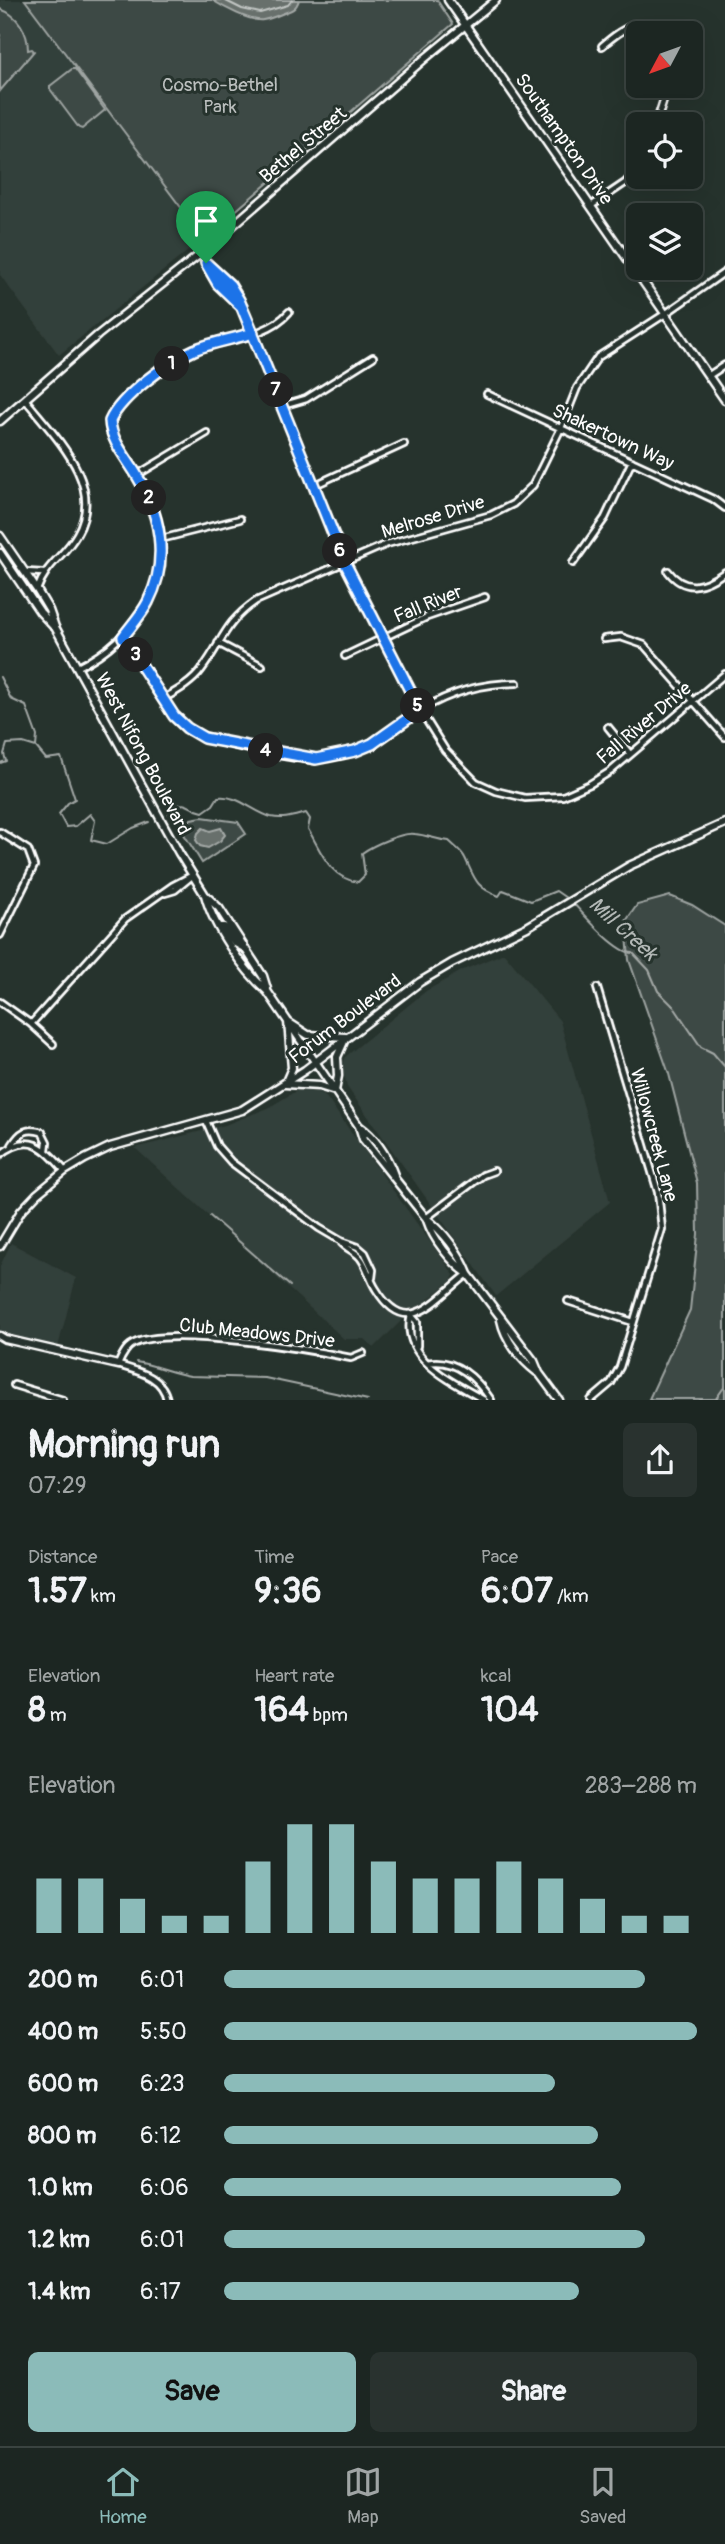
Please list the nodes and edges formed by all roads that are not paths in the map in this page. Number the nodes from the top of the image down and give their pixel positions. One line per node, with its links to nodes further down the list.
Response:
1 (448, 0): 3 (street, Southampton Drive)
2 (496, 0): 3 (street, Bethel Street)
3 (466, 26): 7 (street, Southampton Drive); 8 (street, Bethel Street)
4 (626, 28): 5 (street)
5 (602, 46)
6 (626, 182): 7 (street)
7 (591, 206): 11 (street, Southampton Drive)
8 (198, 255): 12 (street, Fall River Drive); 17 (street, Bethel Street)
9 (725, 272): 11 (street, Melrose Drive)
10 (289, 312): 12 (street)
11 (665, 314): 15 (street, Southampton Drive); 21 (street, Melrose Drive)
12 (253, 333): 19 (street, Fall River Drive); 25 (street)
13 (373, 357): 19 (street)
14 (725, 365): 15 (street)
15 (708, 376): 18 (street, Southampton Drive)
16 (487, 394): 21 (street, Shakertown Way)
17 (25, 399): 20 (street, Bethel Street); 37 (street)
18 (725, 400)
19 (282, 406): 26 (street, Fall River Drive)
20 (0, 421)
21 (561, 428): 24 (street, Shakertown Way); 32 (street, Melrose Drive)
22 (207, 433): 25 (street)
23 (404, 444): 26 (street)
24 (632, 461): 27 (street, Shakertown Way); 33 (street)
25 (137, 475): 30 (street)
26 (315, 485): 32 (street, Fall River Drive)
27 (725, 508)
28 (240, 519): 30 (street)
29 (0, 536): 35 (street, West Nifong Boulevard)
30 (161, 539): 41 (street)
31 (0, 553): 40 (street, West Nifong Boulevard)
32 (345, 563): 42 (street, Fall River Drive); 44 (street, Melrose Drive)
33 (573, 564)
34 (668, 570): 36 (street)
35 (25, 572): 37 (street); 38 (street, West Nifong Boulevard)
36 (725, 572)
37 (43, 573): 38 (street)
38 (37, 590): 40 (street, West Nifong Boulevard)
39 (485, 597): 42 (street, Fall River)
40 (55, 627): 47 (street, West Nifong Boulevard)
41 (123, 637): 47 (street); 50 (street)
42 (382, 637): 45 (street, Fall River); 52 (street, Fall River Drive)
43 (604, 639): 51 (street)
44 (218, 643): 46 (street); 50 (street, Melrose Drive)
45 (345, 656)
46 (262, 666)
47 (78, 667): 58 (street, West Nifong Boulevard)
48 (725, 674): 51 (street, Fall River Drive)
49 (517, 683): 52 (street)
50 (163, 699): 52 (street)
51 (693, 701): 54 (street); 55 (street, Fall River Drive)
52 (420, 710): 55 (street, Fall River Drive)
53 (608, 727): 55 (street)
54 (725, 737)
55 (630, 754)
56 (725, 823): 68 (street, Forum Boulevard)
57 (0, 832): 61 (street)
58 (193, 875): 59 (street, West Nifong Boulevard); 67 (street)
59 (205, 895): 60 (street, West Nifong Boulevard); 62 (street, West Nifong Boulevard)
60 (219, 927): 62 (street); 64 (street, West Nifong Boulevard)
61 (0, 935)
62 (246, 949): 64 (street, West Nifong Boulevard)
63 (597, 988): 84 (street, Willowcreek Lane)
64 (267, 991): 66 (street, West Nifong Boulevard)
65 (0, 1002): 67 (street)
66 (288, 1022): 68 (street); 70 (street, West Nifong Boulevard); 71 (street)
67 (31, 1024): 69 (street)
68 (346, 1037): 70 (street, Forum Boulevard); 72 (street)
69 (53, 1044)
70 (314, 1062): 71 (street, Forum Boulevard); 72 (street, West Nifong Boulevard)
71 (285, 1084): 72 (street); 73 (street, Forum Boulevard)
72 (335, 1091): 79 (street, West Nifong Boulevard)
73 (206, 1121): 77 (street, Forum Boulevard); 83 (street)
74 (12, 1145): 75 (street); 75 (street); 76 (street)
75 (46, 1150): 77 (street)
76 (0, 1155)
77 (65, 1171): 80 (street, Forum Boulevard)
78 (494, 1171): 79 (street)
79 (426, 1218): 81 (street, West Nifong Boulevard)
80 (0, 1246)
81 (468, 1274): 83 (street); 94 (street, West Nifong Boulevard)
82 (568, 1301): 84 (street)
83 (411, 1315): 87 (street)
84 (633, 1322): 95 (street, Willowcreek Lane)
85 (2, 1338): 88 (street)
86 (363, 1353): 88 (street, Club Meadows Drive)
87 (426, 1363): 92 (street); 93 (street)
88 (118, 1365): 91 (street)
89 (13, 1385): 90 (street)
90 (62, 1399)
91 (167, 1399)
92 (484, 1399)
93 (491, 1399)
94 (559, 1399)
95 (591, 1399)

